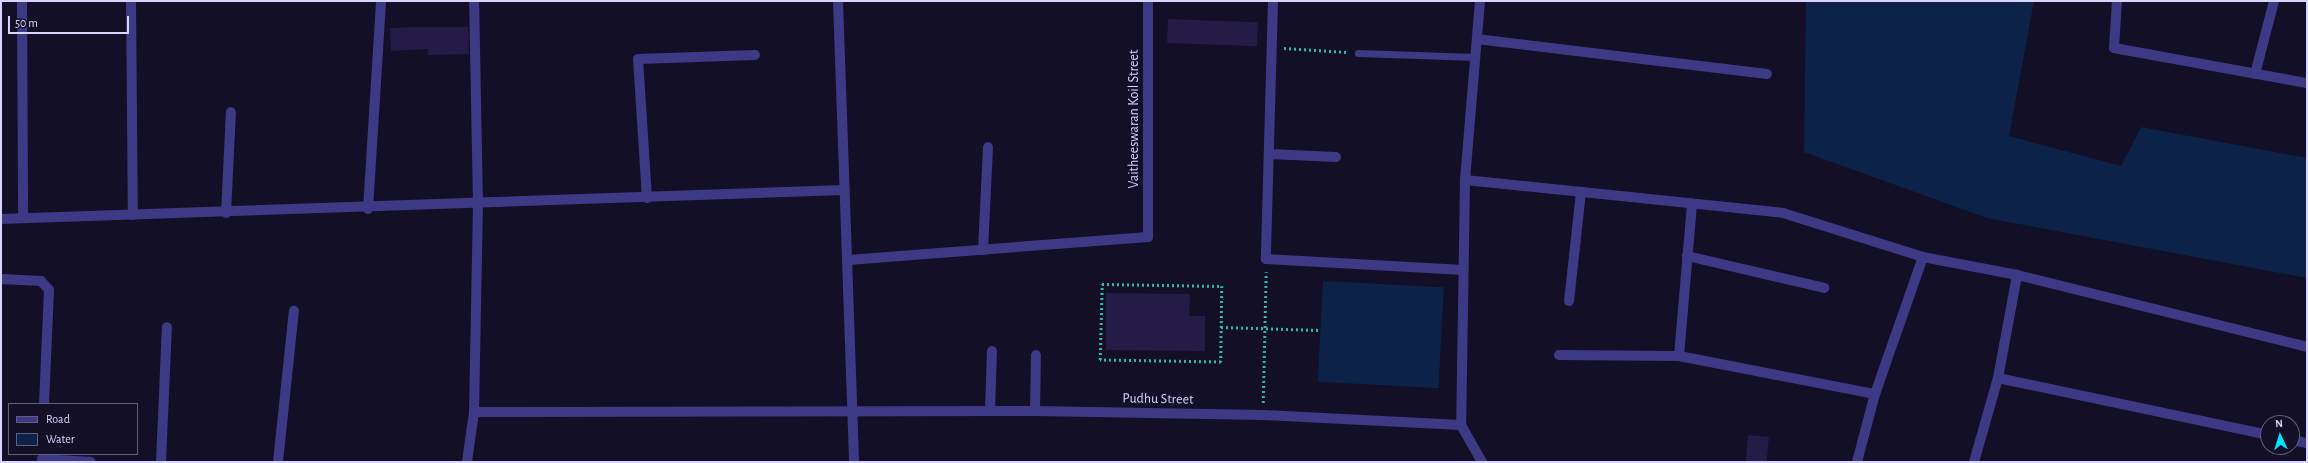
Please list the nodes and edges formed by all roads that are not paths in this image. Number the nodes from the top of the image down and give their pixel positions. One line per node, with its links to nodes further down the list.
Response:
1 (22, 1): 31 (street)
2 (132, 1): 30 (street)
3 (381, 1): 28 (street)
4 (474, 1): 26 (street)
5 (838, 1): 23 (street)
6 (1148, 1): 33 (street, Vaitheeswaran Koil Street)
7 (1273, 1): 20 (street)
8 (1480, 1): 11 (street)
9 (2117, 1): 16 (street)
10 (2274, 1): 16 (street)
11 (1477, 39): 14 (street); 15 (street)
12 (1358, 53): 14 (lane)
13 (755, 55): 25 (street)
14 (1476, 57): 22 (street)
15 (1767, 74)
16 (2255, 74): 17 (street)
17 (2307, 83)
18 (231, 112): 29 (street)
19 (988, 147): 33 (street)
20 (1269, 154): 21 (street); 37 (street)
21 (1336, 157)
22 (1465, 180): 24 (street); 37 (street)
23 (845, 190): 25 (street); 36 (street)
24 (1581, 192): 27 (street); 41 (street)
25 (647, 198): 26 (street)
26 (478, 204): 28 (street); 55 (street)
27 (1692, 204): 34 (street); 35 (street)
28 (368, 209): 29 (street)
29 (226, 213): 30 (street)
30 (133, 215): 31 (street)
31 (23, 218): 32 (street)
32 (1, 219)
33 (982, 250): 36 (street)
34 (1687, 256): 40 (street); 48 (street)
35 (1923, 257): 38 (street); 50 (street)
36 (848, 260): 52 (street)
37 (1464, 270): 56 (street)
38 (2018, 275): 44 (street); 49 (street)
39 (1, 278): 51 (street)
40 (1824, 288)
41 (1569, 301)
42 (294, 311): 63 (street)
43 (167, 326): 62 (street)
44 (2307, 347)
45 (992, 351): 53 (street)
46 (1559, 355): 48 (street)
47 (1036, 356): 54 (street)
48 (1679, 356): 50 (street)
49 (1998, 378): 57 (street); 68 (street)
50 (1875, 394): 67 (street)
51 (44, 403)
52 (854, 410): 53 (street, Pudhu Street); 55 (street, Pudhu Street); 65 (street)
53 (990, 411): 54 (street, Pudhu Street)
54 (1035, 411): 56 (street, Pudhu Street)
55 (474, 412): 64 (street)
56 (1461, 425): 66 (street)
57 (2260, 433)
58 (2300, 442): 59 (street)
59 (2306, 443)
60 (42, 458): 61 (street)
61 (91, 462)
62 (161, 462)
63 (278, 462)
64 (467, 462)
65 (854, 462)
66 (1482, 462)
67 (1857, 462)
68 (1974, 462)

